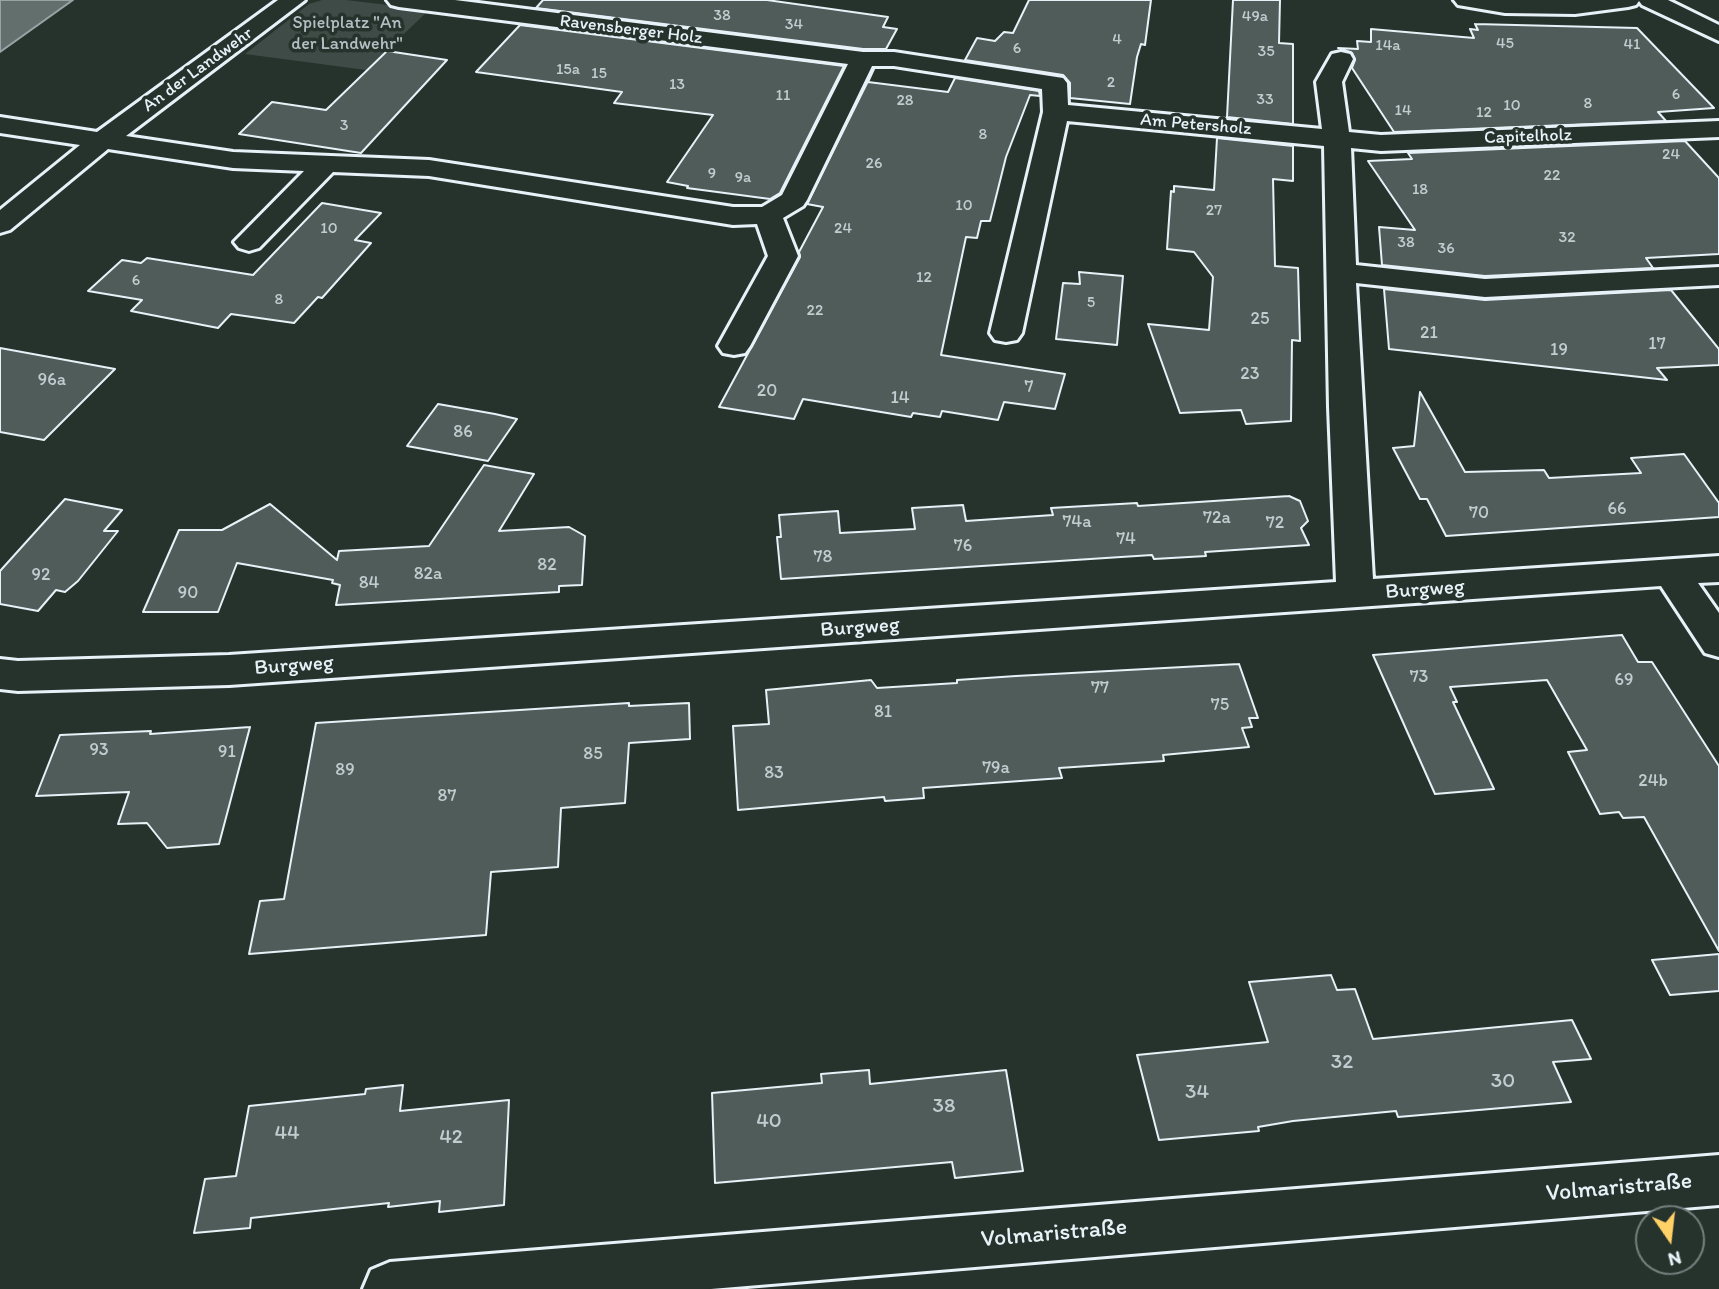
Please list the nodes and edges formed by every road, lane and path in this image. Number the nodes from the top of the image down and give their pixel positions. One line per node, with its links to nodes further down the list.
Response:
1 (293, 0): 12 (street, An der Landwehr)
2 (399, 0): 7 (street, Ravensberger Holz)
3 (1466, 0): 4 (street)
4 (1628, 0)
5 (1650, 0): 6 (street)
6 (1719, 34)
7 (863, 59): 9 (street, Ravensberger Holz); 15 (street)
8 (1341, 59): 13 (street)
9 (1056, 112): 13 (street, Am Petersholz); 20 (street)
10 (0, 125): 12 (street)
11 (1719, 129): 13 (street, Capitelholz)
12 (103, 139): 14 (street); 16 (street, An der Landwehr)
13 (1337, 139): 18 (street)
14 (327, 163): 15 (street); 17 (street)
15 (768, 215): 21 (street)
16 (0, 224)
17 (249, 242)
18 (1342, 273): 19 (street); 24 (street)
19 (1719, 276)
20 (1006, 333)
21 (734, 346)
22 (1719, 569): 23 (street, Burgweg)
23 (1671, 572): 24 (street, Burgweg); 25 (street)
24 (1355, 595): 26 (street, Burgweg)
25 (1719, 643)
26 (0, 674)
27 (1719, 1180): 28 (street, Volmaristraße)
28 (390, 1289)

